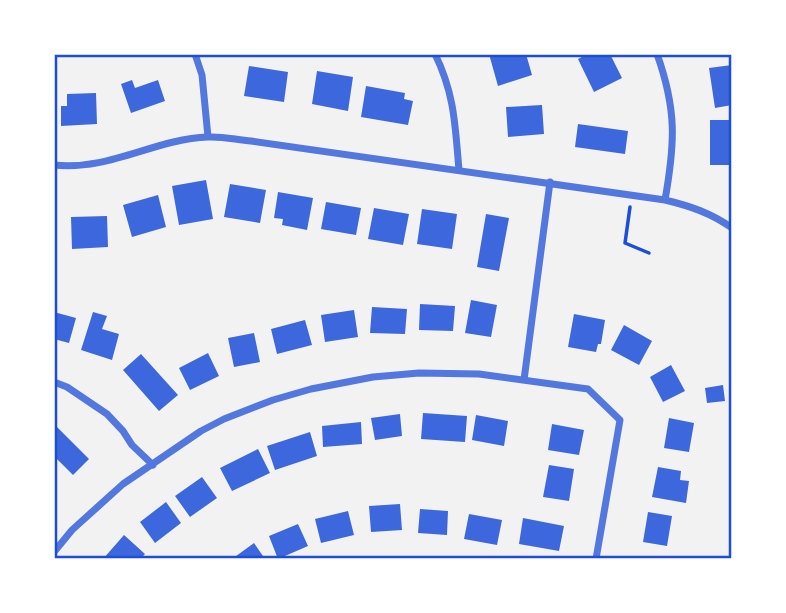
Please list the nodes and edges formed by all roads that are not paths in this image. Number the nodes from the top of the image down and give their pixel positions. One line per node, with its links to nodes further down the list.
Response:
1 (195, 54): 4 (street)
2 (435, 54): 6 (street)
3 (657, 54): 8 (street)
4 (208, 137): 5 (street); 6 (street)
5 (54, 165)
6 (458, 170): 7 (street)
7 (550, 182): 8 (street); 10 (street)
8 (665, 200): 9 (street)
9 (732, 228)
10 (524, 380): 12 (street); 14 (street)
11 (54, 382): 12 (street)
12 (153, 465): 13 (street)
13 (54, 552)
14 (596, 559)

